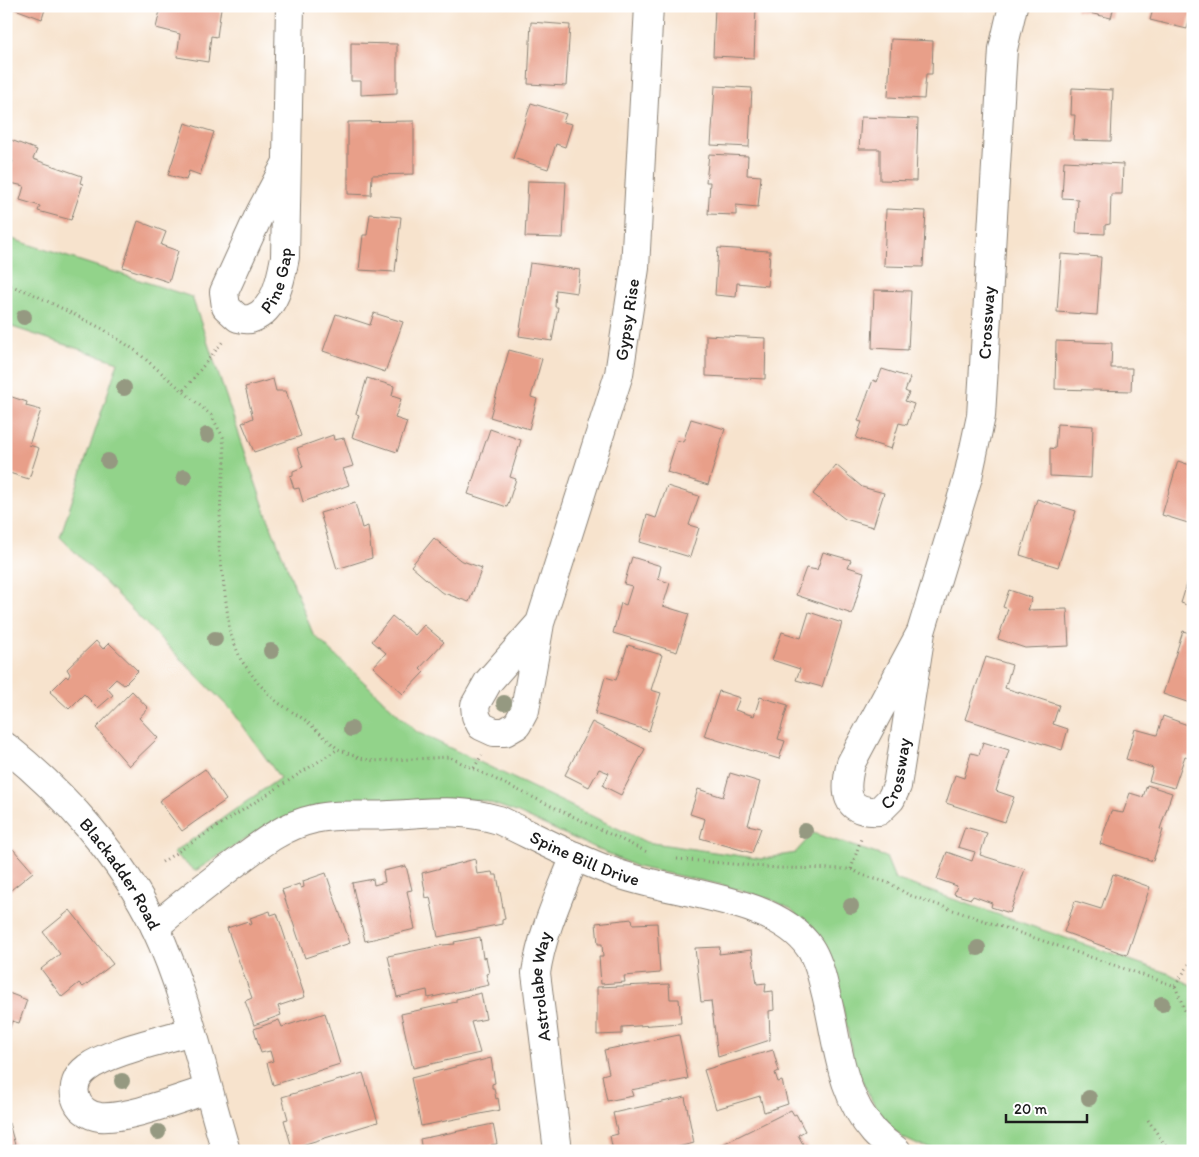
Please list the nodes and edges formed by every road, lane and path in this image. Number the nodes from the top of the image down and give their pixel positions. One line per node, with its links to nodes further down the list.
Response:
1 (290, 6): 4 (street, Pine Gap)
2 (649, 6): 8 (street, Gypsy Rise)
3 (1013, 6): 9 (street, Crossway)
4 (286, 164): 6 (street, Pine Gap); 6 (street, Pine Gap)
5 (6, 284): 7 (path)
6 (238, 318): 7 (path)
7 (184, 390): 11 (path)
8 (540, 623)
9 (921, 632): 12 (street, Crossway); 12 (street, Crossway)
10 (6, 747): 18 (street, Blackadder Road)
11 (338, 749): 13 (path); 16 (path)
12 (868, 812): 17 (path)
13 (649, 852)
14 (575, 856): 18 (street, Spine Bill Drive); 27 (street, Astrolabe Way); 28 (street, Spine Bill Drive)
15 (672, 858): 17 (path)
16 (162, 862)
17 (851, 869): 20 (path)
18 (155, 927): 22 (street, Blackadder Road)
19 (1193, 958): 20 (path)
20 (1175, 986): 21 (path)
21 (1193, 1030)
22 (191, 1031): 23 (street, Blackadder Road); 23 (street)
23 (207, 1090): 26 (street, Blackadder Road)
24 (1148, 1120): 25 (path)
25 (1165, 1146): 29 (path); 30 (path)
26 (226, 1151)
27 (558, 1151)
28 (897, 1151)
29 (1156, 1151)
30 (1169, 1151)

